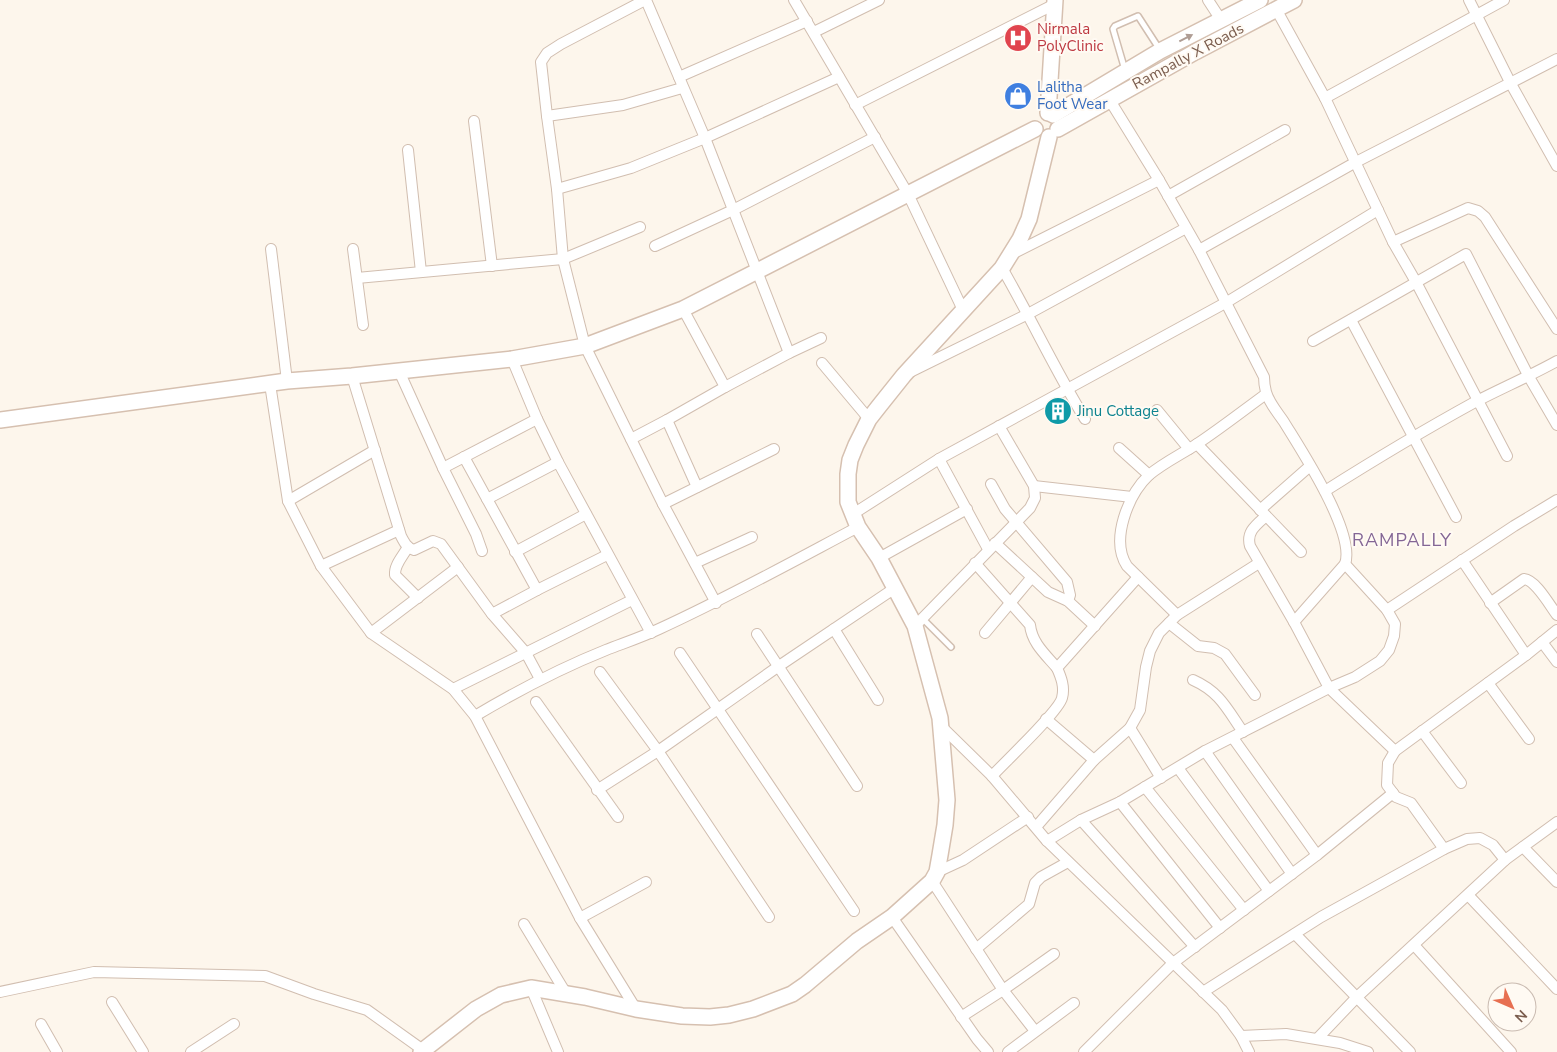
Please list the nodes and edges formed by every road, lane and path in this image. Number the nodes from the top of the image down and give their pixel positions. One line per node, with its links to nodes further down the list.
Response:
1 (646, 0): 18 (street); 25 (street)
2 (794, 0): 13 (street)
3 (880, 0): 14 (street)
4 (1208, 0): 12 (street)
5 (1260, 0): 12 (main road)
6 (1294, 0): 10 (main road, Rampally X Roads)
7 (1469, 0): 11 (street)
8 (1504, 0): 11 (street)
9 (1055, 2): 24 (street); 27 (main road)
10 (1276, 9): 22 (street); 23 (main road, Rampally X Roads)
11 (1477, 14): 20 (street); 22 (street)
12 (1221, 20): 15 (main road, one-way to 12)
13 (807, 21): 14 (street); 18 (street)
14 (814, 32): 19 (street)
15 (1160, 51): 17 (main road); 17 (lane)
16 (1557, 59): 20 (street)
17 (1126, 71): 27 (main road)
18 (679, 77): 21 (street)
19 (839, 77): 24 (street); 30 (street)
20 (1511, 84): 32 (street); 33 (street)
21 (682, 88): 25 (street); 30 (street)
22 (1325, 98): 32 (street)
23 (1109, 99): 27 (main road, Rampally X Roads); 34 (street)
24 (854, 106): 29 (street)
25 (546, 116): 35 (street)
26 (474, 121): 49 (street)
27 (1048, 125): 36 (main road); 48 (main road)
28 (1285, 130): 37 (street)
29 (875, 137): 36 (street); 38 (street)
30 (705, 138): 35 (street); 38 (street)
31 (408, 150): 50 (street)
32 (1356, 162): 39 (street); 46 (street)
33 (1557, 166)
34 (1159, 180): 37 (street); 48 (street)
35 (557, 189): 47 (street)
36 (908, 194): 51 (main road); 56 (street)
37 (1168, 196): 41 (street)
38 (733, 210): 43 (street); 51 (street)
39 (1378, 210): 42 (street); 54 (street)
40 (640, 227): 47 (street)
41 (1186, 228): 46 (street); 57 (street)
42 (1393, 242): 53 (street); 60 (street)
43 (654, 246)
44 (353, 248): 52 (street)
45 (270, 249): 72 (street)
46 (1199, 250): 54 (street)
47 (563, 259): 49 (street); 63 (street)
48 (1006, 261): 56 (main road); 57 (street)
49 (492, 266): 50 (street)
50 (421, 272): 52 (street)
51 (758, 272): 55 (main road); 64 (street)
52 (356, 278): 59 (street)
53 (1416, 282): 58 (street); 71 (street); 77 (street)
54 (1227, 302): 75 (street); 76 (street)
55 (683, 309): 63 (main road); 74 (street)
56 (963, 310): 69 (main road)
57 (1028, 314): 69 (street); 75 (street)
58 (1351, 320): 62 (street); 86 (street)
59 (363, 325)
60 (1557, 328)
61 (821, 338): 64 (street)
62 (1314, 341)
63 (585, 346): 65 (main road); 87 (street)
64 (789, 353): 74 (street)
65 (512, 359): 68 (main road); 79 (street)
66 (1557, 361): 71 (street)
67 (822, 362): 80 (street)
68 (398, 370): 70 (main road); 97 (street)
69 (904, 375): 80 (main road)
70 (352, 376): 72 (main road); 91 (street)
71 (1528, 377): 77 (street); 85 (street)
72 (287, 381): 73 (main road)
73 (270, 384): 82 (main road); 106 (street)
74 (724, 387): 83 (street)
75 (1066, 389): 81 (street); 84 (street)
76 (1266, 394): 88 (street); 96 (street)
77 (1478, 401): 86 (street); 92 (street)
78 (1157, 410): 88 (street)
79 (536, 419): 93 (street); 95 (street)
80 (869, 419): 112 (main road)
81 (1085, 419)
82 (0, 420)
83 (667, 420): 87 (street); 101 (street)
84 (999, 426): 94 (street); 100 (street)
85 (1557, 426)
86 (1413, 436): 102 (street); 111 (street)
87 (631, 439): 107 (street)
88 (1193, 446): 98 (street); 109 (street)
89 (1119, 448): 98 (street)
90 (774, 449): 101 (street)
91 (375, 450): 106 (street); 114 (street)
92 (1506, 456)
93 (464, 457): 97 (street); 104 (street)
94 (939, 459): 108 (street); 112 (street)
95 (558, 462): 104 (street); 110 (street)
96 (1310, 466): 102 (street); 109 (street)
97 (443, 468): 118 (street)
98 (1149, 475): 103 (street)
99 (991, 484): 113 (street)
100 (1034, 486): 103 (street); 113 (street)
101 (697, 487): 107 (street)
102 (1325, 492): 127 (street)
103 (1132, 497): 131 (street)
104 (487, 499): 119 (street)
105 (1557, 500): 123 (street)
106 (288, 501): 128 (street)
107 (663, 504): 124 (street)
108 (967, 509): 116 (street); 122 (street)
109 (1263, 513): 120 (street); 126 (street)
110 (586, 514): 119 (street); 121 (street)
111 (1456, 517)
112 (855, 521): 122 (main road); 138 (street)
113 (1017, 523): 116 (street); 136 (street)
114 (400, 530): 117 (street); 128 (street)
115 (752, 537): 124 (street)
116 (992, 546): 125 (street); 130 (street)
117 (408, 547): 129 (street); 134 (street)
118 (482, 551)
119 (515, 552): 133 (street)
120 (1301, 552)
121 (607, 555): 133 (street); 135 (street)
122 (879, 558): 132 (main road)
123 (1462, 560): 139 (street); 140 (street)
124 (695, 563): 138 (street)
125 (975, 563): 137 (street); 144 (street)
126 (1259, 563): 142 (street); 145 (street)
127 (1345, 564): 140 (street); 145 (street)
128 (321, 566): 151 (street)
129 (458, 568): 134 (street); 141 (street)
130 (1032, 577): 136 (street); 137 (street)
131 (1138, 577): 142 (street); 147 (street)
132 (895, 588): 144 (main road); 148 (street)
133 (537, 590): 141 (street)
134 (418, 598): 151 (street)
135 (632, 600): 152 (street); 156 (street)
136 (1068, 601): 147 (street)
137 (1011, 602): 150 (street); 161 (street)
138 (716, 603): 152 (street)
139 (1490, 603): 143 (street); 158 (street)
140 (1387, 610): 166 (street)
141 (492, 614): 156 (street)
142 (1177, 615): 146 (street)
143 (1557, 615)
144 (918, 622): 155 (lane); 174 (main road)
145 (1294, 622): 166 (street)
146 (1169, 623): 168 (street); 175 (street)
147 (1095, 626): 161 (street)
148 (834, 629): 160 (street); 169 (street)
149 (1557, 630): 154 (street)
150 (985, 632)
151 (371, 633): 167 (street)
152 (650, 634): 163 (street)
153 (758, 634): 160 (street)
154 (1542, 642): 158 (street); 159 (street)
155 (951, 647)
156 (526, 653): 163 (street); 167 (street)
157 (680, 653): 171 (street)
158 (1526, 655): 165 (street)
159 (1557, 662)
160 (779, 666): 171 (street); 188 (street)
161 (1057, 668): 173 (street)
162 (600, 672): 180 (street)
163 (540, 680): 172 (street)
164 (1193, 680): 177 (street)
165 (1488, 683): 176 (street); 179 (street)
166 (1329, 688): 177 (street); 182 (street)
167 (453, 689): 172 (street)
168 (1255, 696)
169 (878, 700)
170 (536, 702): 190 (street)
171 (717, 710): 180 (street); 211 (street)
172 (475, 716): 214 (street)
173 (1046, 719): 183 (street); 185 (street)
174 (940, 725): 185 (street); 205 (main road)
175 (1130, 728): 183 (street); 186 (street)
176 (1422, 731): 182 (street); 187 (street)
177 (1243, 732): 178 (street)
178 (1233, 738): 181 (street); 201 (street)
179 (1529, 739)
180 (658, 751): 190 (street); 212 (street)
181 (1205, 751): 184 (street); 204 (street)
182 (1395, 751): 191 (street)
183 (1094, 760): 197 (street)
184 (1178, 768): 186 (street); 208 (street)
185 (992, 776): 194 (street)
186 (1161, 778): 189 (street)
187 (1461, 783)
188 (858, 786)
189 (1145, 787): 192 (street); 210 (street)
190 (597, 790): 193 (street)
191 (1393, 793): 200 (street); 201 (street)
192 (1120, 802): 195 (street); 216 (street)
193 (618, 817)
194 (1028, 818): 197 (street); 205 (street)
195 (1081, 820): 198 (street); 219 (street)
196 (1557, 822): 199 (street)
197 (1036, 827): 198 (street)
198 (1047, 841): 203 (street)
199 (1523, 847): 202 (street); 207 (street)
200 (1444, 849): 202 (street); 217 (street)
201 (1317, 854): 204 (street)
202 (1505, 860): 209 (street)
203 (1068, 862): 220 (street); 222 (street)
204 (1292, 874): 208 (street)
205 (935, 876): 213 (main road); 220 (street)
206 (646, 882): 214 (street)
207 (1557, 882)
208 (1269, 891): 210 (street)
209 (1468, 895): 218 (street); 224 (street)
210 (1244, 910): 216 (street)
211 (854, 911)
212 (769, 917)
213 (892, 917): 232 (main road); 233 (street)
214 (580, 918): 232 (street)
215 (524, 924): 228 (street)
216 (1220, 928): 219 (street)
217 (1295, 934): 227 (street); 229 (street)
218 (1414, 945): 229 (street); 250 (street)
219 (1195, 947): 222 (street)
220 (976, 949): 225 (street)
221 (1054, 954): 225 (street)
222 (1173, 963): 227 (street); 246 (street)
223 (530, 988): 228 (main road); 239 (main road); 243 (street)
224 (1557, 989)
225 (1003, 990): 233 (street); 236 (street)
226 (0, 992): 239 (street)
227 (1203, 992): 237 (street)
228 (566, 995): 232 (main road)
229 (1358, 997): 238 (street); 249 (street)
230 (112, 1002): 241 (street)
231 (1074, 1003): 236 (street)
232 (636, 1009)
233 (961, 1016): 244 (street)
234 (41, 1024): 240 (street)
235 (234, 1024): 242 (street)
236 (1035, 1031): 245 (street)
237 (1241, 1036): 238 (street); 247 (street)
238 (1317, 1040): 248 (street)
239 (422, 1051)
240 (57, 1052)
241 (143, 1052)
242 (191, 1052)
243 (558, 1052)
244 (988, 1052)
245 (1008, 1052)
246 (1084, 1052)
247 (1249, 1052)
248 (1368, 1052)
249 (1410, 1052)
250 (1511, 1052)

